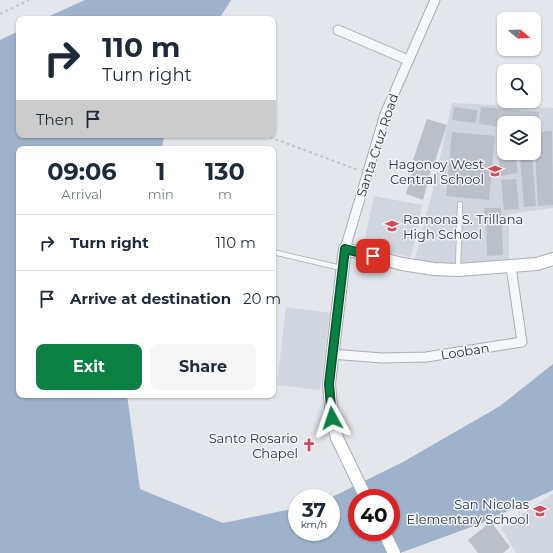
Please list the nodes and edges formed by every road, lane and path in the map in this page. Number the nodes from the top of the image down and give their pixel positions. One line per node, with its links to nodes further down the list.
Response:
1 (29, 0): 3 (path)
2 (435, 0): 5 (street, Santa Cruz Road)
3 (0, 14)
4 (338, 30): 5 (street)
5 (408, 60): 7 (street, Santa Cruz Road)
6 (272, 138): 7 (path)
7 (367, 173): 9 (street, Santa Cruz Road)
8 (460, 204): 14 (lane)
9 (345, 249): 13 (street); 14 (street)
10 (276, 253): 13 (lane)
11 (553, 259): 12 (street)
12 (510, 267): 14 (street); 15 (street, Looban)
13 (342, 268): 15 (street)
14 (458, 270)
15 (331, 354): 16 (street)
16 (361, 489)
17 (388, 541): 18 (street)
18 (394, 553)

